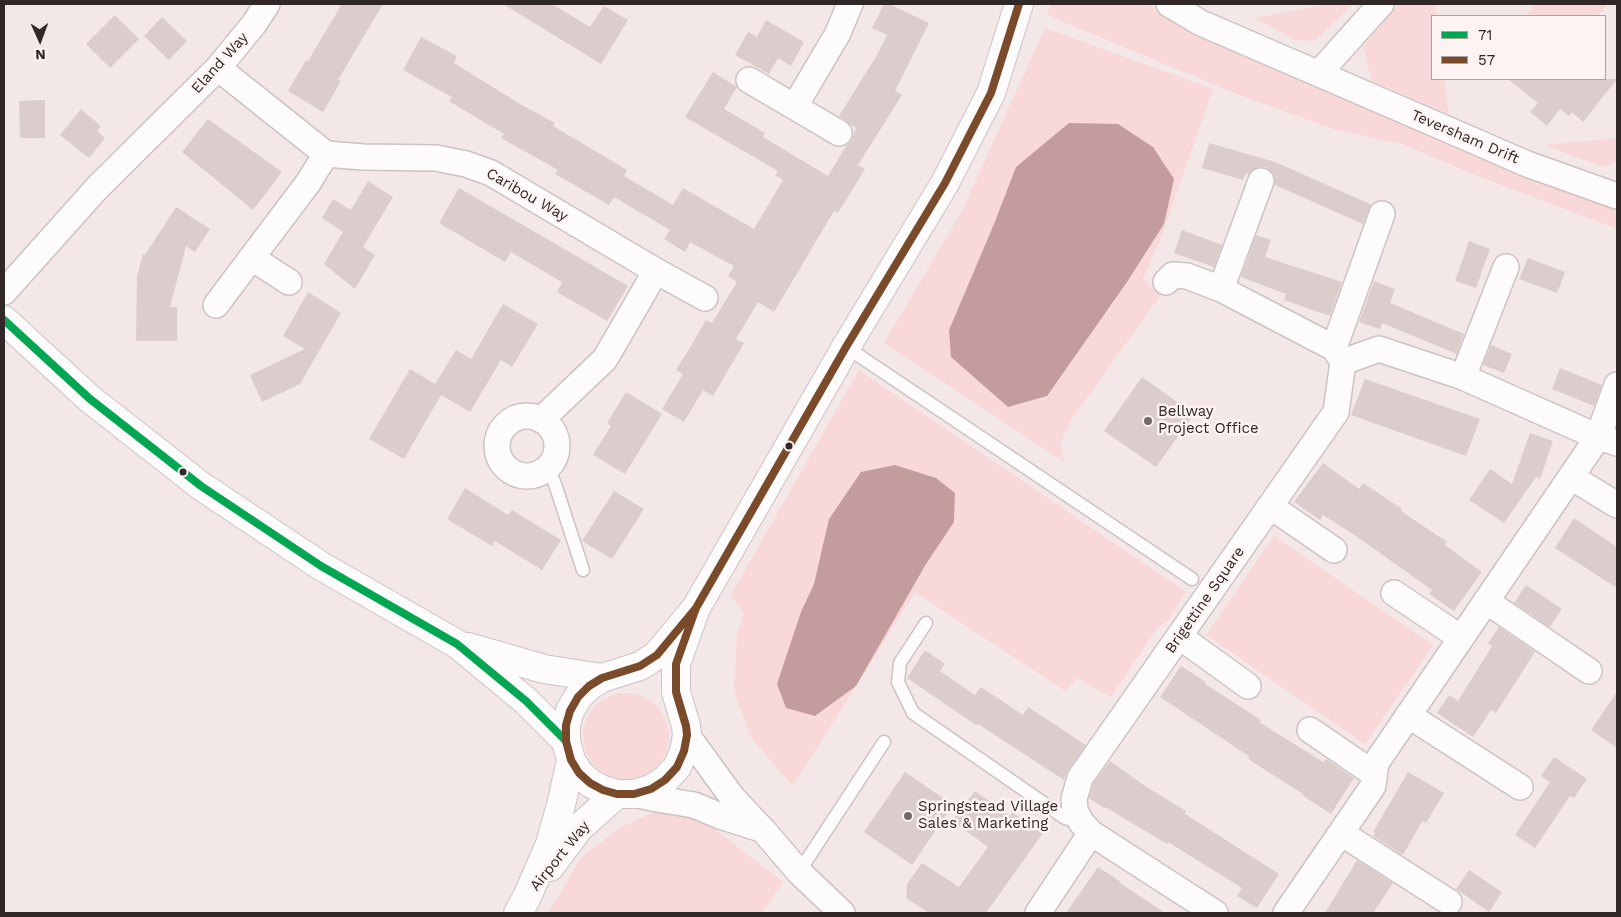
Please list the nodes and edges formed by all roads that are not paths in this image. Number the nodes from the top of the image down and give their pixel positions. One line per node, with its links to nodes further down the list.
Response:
1 (267, 4): 6 (street, Eland Way)
2 (850, 4): 9 (street)
3 (1169, 4): 7 (street, Teversham Drift)
4 (1381, 4): 7 (street)
5 (1016, 13): 25 (street)
6 (218, 68): 11 (street); 21 (street, Eland Way)
7 (1319, 74): 13 (street, Teversham Drift)
8 (749, 80): 9 (street)
9 (795, 106): 10 (street)
10 (839, 133)
11 (326, 154): 15 (street); 17 (street, Caribou Way)
12 (1261, 181): 20 (street)
13 (1616, 194)
14 (1382, 214): 26 (street, Brigettine Square)
15 (252, 258): 18 (street); 23 (street)
16 (1506, 267): 27 (street)
17 (656, 271): 22 (street, Caribou Way); 29 (street)
18 (289, 282)
19 (1166, 282): 20 (street)
20 (1221, 289): 26 (street)
21 (4, 292)
22 (705, 298)
23 (216, 305)
24 (4, 320): 44 (street)
25 (846, 347): 37 (lane); 40 (street)
26 (1339, 355): 27 (street); 34 (street, Brigettine Square)
27 (1463, 377): 30 (street)
28 (1617, 385): 30 (street)
29 (541, 420): 31 (street); 31 (street)
30 (1608, 440): 32 (street)
31 (547, 467): 36 (lane)
32 (1571, 477): 33 (street); 39 (street)
33 (1617, 505)
34 (1270, 506): 35 (street); 42 (street, Brigettine Square)
35 (1334, 550)
36 (583, 570)
37 (1192, 579)
38 (1394, 593): 43 (street)
39 (1486, 602): 43 (street); 45 (street)
40 (696, 608): 46 (street); 49 (street)
41 (926, 623): 56 (lane)
42 (1180, 637): 47 (street); 56 (street, Brigettine Square)
43 (1461, 638): 48 (street)
44 (457, 644): 46 (street); 52 (street)
45 (1589, 671)
46 (608, 677): 49 (street); 52 (street)
47 (1248, 686)
48 (1408, 716): 53 (street); 54 (street)
49 (686, 730): 55 (street); 57 (street)
50 (1310, 730): 53 (street)
51 (884, 742): 59 (lane)
52 (568, 750): 55 (street); 61 (street, Airport Way)
53 (1374, 774): 58 (street)
54 (1520, 787)
55 (626, 794): 57 (street); 61 (street, Airport Way)
56 (1086, 828): 63 (street); 64 (street)
57 (763, 830): 59 (street)
58 (1341, 833): 60 (street); 65 (street)
59 (799, 872): 62 (street)
60 (1449, 902)
61 (522, 906)
62 (842, 913)
63 (1038, 913)
64 (1215, 913)
65 (1286, 913)

